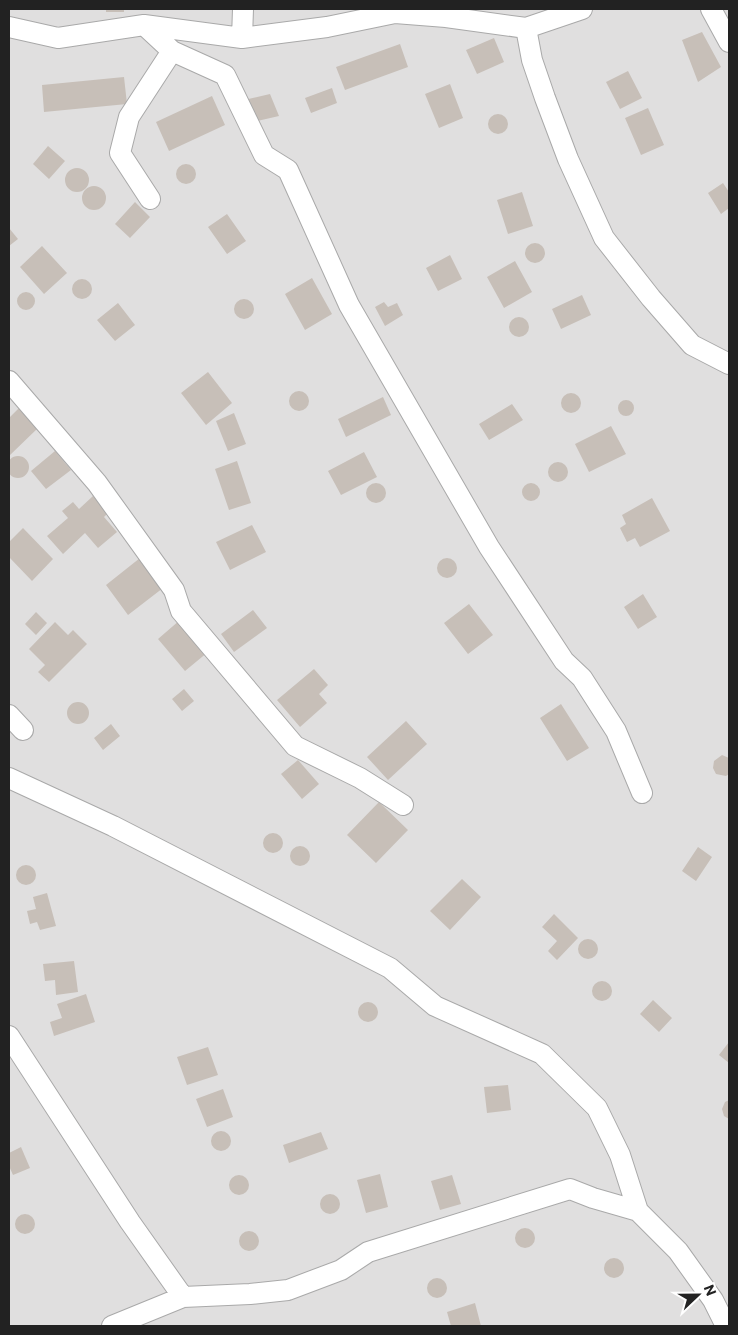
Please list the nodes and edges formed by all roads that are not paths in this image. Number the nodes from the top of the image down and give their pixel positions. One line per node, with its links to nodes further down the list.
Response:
1 (243, 9): 9 (street)
2 (346, 9): 7 (street)
3 (582, 9): 8 (street)
4 (711, 9): 10 (street)
5 (144, 25): 6 (street); 9 (street); 11 (street)
6 (9, 27)
7 (327, 27): 8 (street); 9 (street)
8 (526, 28): 13 (street)
9 (242, 38)
10 (729, 42)
11 (172, 51): 12 (street); 18 (street)
12 (150, 199)
13 (729, 364)
14 (9, 381): 19 (street)
15 (9, 715): 16 (street)
16 (23, 730)
17 (9, 778): 21 (street)
18 (642, 793)
19 (403, 805)
20 (9, 1036): 22 (street)
21 (638, 1211): 22 (street); 24 (street)
22 (183, 1297): 23 (street)
23 (112, 1326)
24 (726, 1326)

